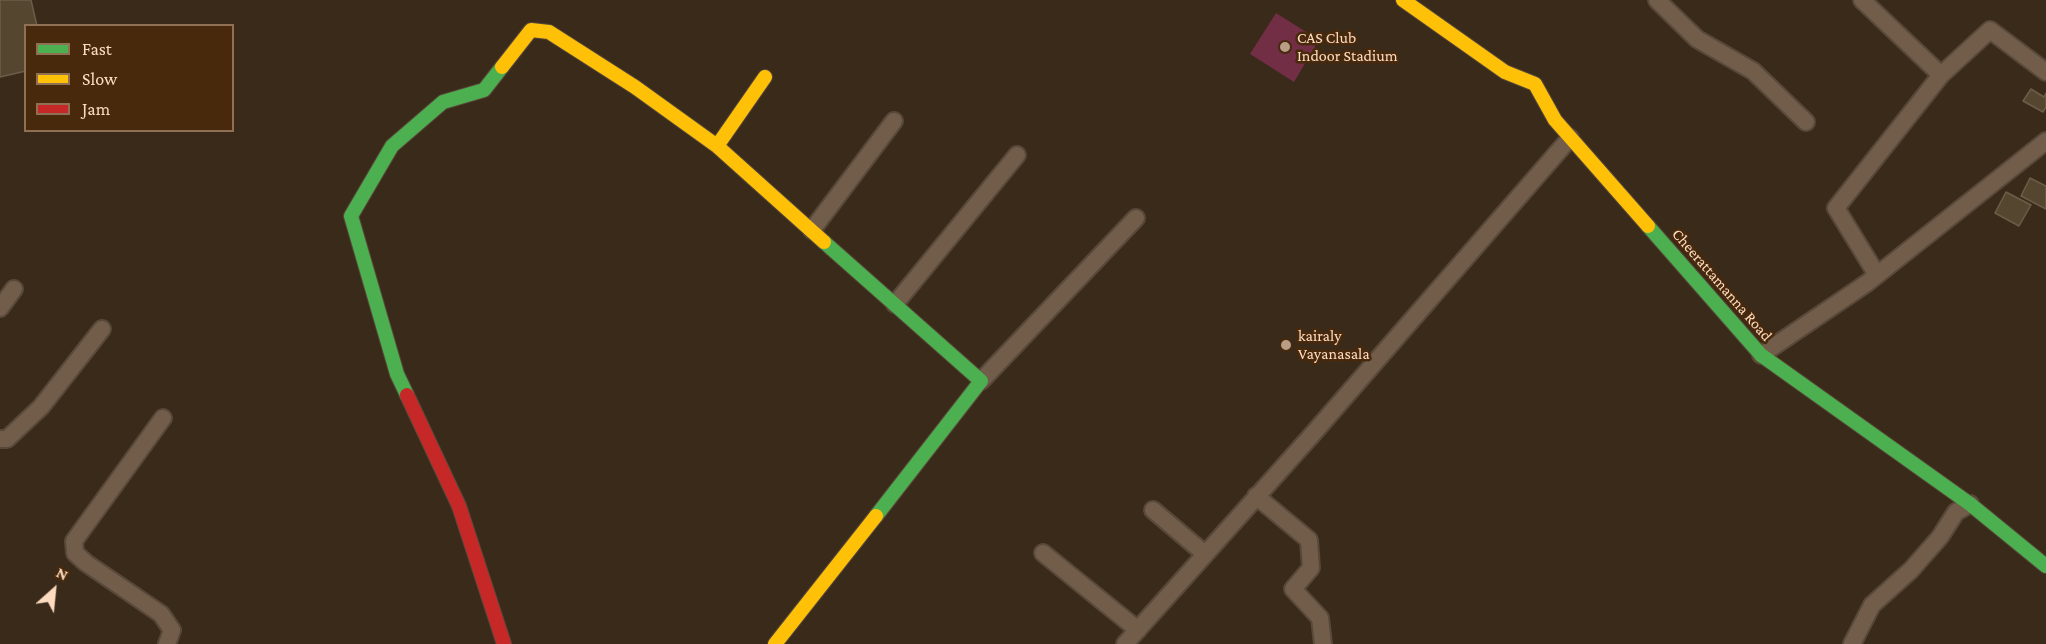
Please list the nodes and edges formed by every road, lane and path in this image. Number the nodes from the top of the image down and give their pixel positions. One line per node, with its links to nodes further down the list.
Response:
1 (1403, 0): 9 (street, Cheerattamanna Road)
2 (1657, 0): 8 (street)
3 (1862, 0): 5 (street)
4 (2046, 72): 5 (street)
5 (1941, 75): 15 (street)
6 (765, 77): 11 (street)
7 (894, 121): 14 (street)
8 (1806, 122)
9 (1570, 138): 20 (street, Cheerattamanna Road); 24 (street)
10 (2046, 141): 15 (street)
11 (717, 146): 14 (street); 32 (street)
12 (1017, 155): 17 (street)
13 (1136, 218): 21 (street)
14 (812, 230): 17 (street)
15 (1877, 275): 20 (street)
16 (14, 289): 18 (street)
17 (895, 304): 21 (street)
18 (0, 308)
19 (102, 329): 23 (street)
20 (1761, 355): 25 (street, Cheerattamanna Road)
21 (981, 381): 33 (street)
22 (163, 418): 31 (street)
23 (0, 439)
24 (1257, 496): 28 (street); 35 (street)
25 (1970, 504): 29 (street, Cheerattamanna Road); 36 (street)
26 (1153, 510): 28 (street)
27 (1043, 553): 30 (street)
28 (1205, 554): 30 (street)
29 (2046, 566)
30 (1138, 630): 34 (street)
31 (167, 644)
32 (504, 644)
33 (775, 644)
34 (1125, 644)
35 (1323, 644)
36 (1852, 644)

